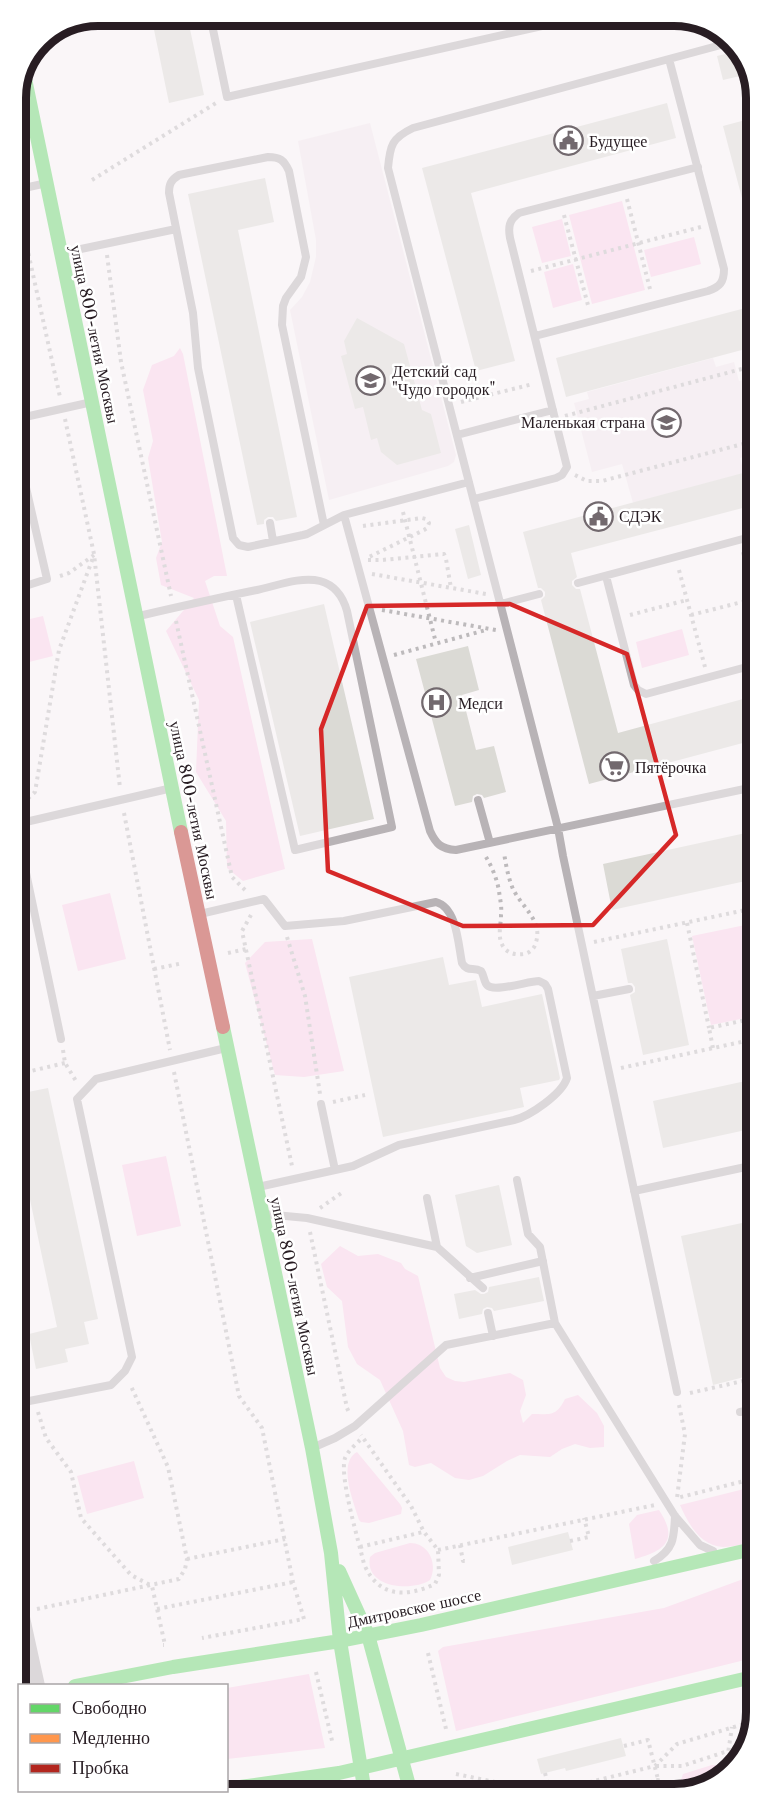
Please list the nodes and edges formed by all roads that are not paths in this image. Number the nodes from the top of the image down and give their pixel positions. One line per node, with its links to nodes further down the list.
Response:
1 (212, 26): 2 (lane)
2 (542, 26)
3 (723, 45): 4 (lane)
4 (669, 59): 6 (lane); 15 (lane)
5 (27, 87): 7 (main road, улица 800-летия Москвы)
6 (698, 167): 11 (lane); 11 (lane)
7 (47, 183): 8 (lane); 10 (main road, улица 800-летия Москвы)
8 (26, 188)
9 (176, 229): 10 (lane); 21 (lane); 23 (lane)
10 (62, 253): 12 (main road, улица 800-летия Москвы)
11 (535, 336): 13 (lane)
12 (92, 402): 14 (lane); 30 (main road, улица 800-летия Москвы)
13 (553, 410): 15 (lane); 18 (lane)
14 (26, 417)
15 (457, 435): 16 (lane)
16 (469, 482): 18 (lane); 19 (lane)
17 (26, 489): 26 (lane)
18 (474, 499): 29 (lane)
19 (344, 515): 21 (lane); 37 (lane)
20 (270, 523): 23 (lane)
21 (324, 525): 23 (lane)
22 (746, 538): 24 (lane)
23 (273, 541)
24 (606, 576): 25 (lane); 31 (lane)
25 (578, 583)
26 (26, 586)
27 (539, 594): 29 (lane)
28 (236, 595): 28 (lane); 30 (lane)
29 (500, 600): 36 (lane)
30 (137, 616): 32 (main road, улица 800-летия Москвы)
31 (746, 667)
32 (172, 788): 35 (lane); 39 (main road, улица 800-летия Москвы)
33 (746, 789): 36 (lane)
34 (478, 800): 37 (lane)
35 (26, 822)
36 (558, 828): 37 (lane); 41 (lane)
37 (490, 843)
38 (26, 873): 42 (lane)
39 (199, 914): 43 (main road, улица 800-летия Москвы); 46 (lane)
40 (629, 989): 41 (lane)
41 (593, 996): 49 (lane)
42 (61, 1039)
43 (228, 1048): 48 (main road, улица 800-летия Москвы); 60 (lane)
44 (321, 1104): 46 (lane)
45 (746, 1167): 49 (lane)
46 (335, 1170): 48 (lane)
47 (517, 1180): 53 (lane)
48 (257, 1187): 51 (main road, улица 800-летия Москвы)
49 (634, 1191): 59 (lane)
50 (427, 1198): 52 (lane)
51 (263, 1214): 52 (lane); 63 (main road, улица 800-летия Москвы)
52 (437, 1247): 54 (lane)
53 (543, 1261): 54 (lane); 57 (lane)
54 (470, 1278): 55 (lane)
55 (483, 1288)
56 (488, 1312): 58 (lane)
57 (555, 1323): 58 (lane); 64 (lane)
58 (493, 1336): 63 (lane)
59 (682, 1393)
60 (26, 1402)
61 (746, 1411): 62 (lane)
62 (740, 1412)
63 (312, 1448): 67 (main road, улица 800-летия Москвы)
64 (675, 1516): 66 (lane); 68 (lane)
65 (746, 1551): 66 (main road, Дмитровское шоссе)
66 (741, 1552): 68 (main road, Дмитровское шоссе)
67 (331, 1553): 69 (main road, улица 800-летия Москвы); 71 (main road, улица 800-летия Москвы)
68 (632, 1576): 69 (main road, Дмитровское шоссе)
69 (368, 1635): 71 (main road, Дмитровское шоссе); 75 (main road, улица 800-летия Москвы)
70 (26, 1636): 73 (street)
71 (340, 1641): 74 (main road, Дмитровское шоссе); 76 (main road, улица 800-летия Москвы)
72 (746, 1679): 75 (main road)
73 (37, 1684)
74 (85, 1684)
75 (402, 1759): 76 (main road); 79 (main road, улица 800-летия Москвы)
76 (361, 1768): 77 (main road); 78 (main road, улица 800-летия Москвы)
77 (261, 1784)
78 (364, 1784)
79 (409, 1784)

